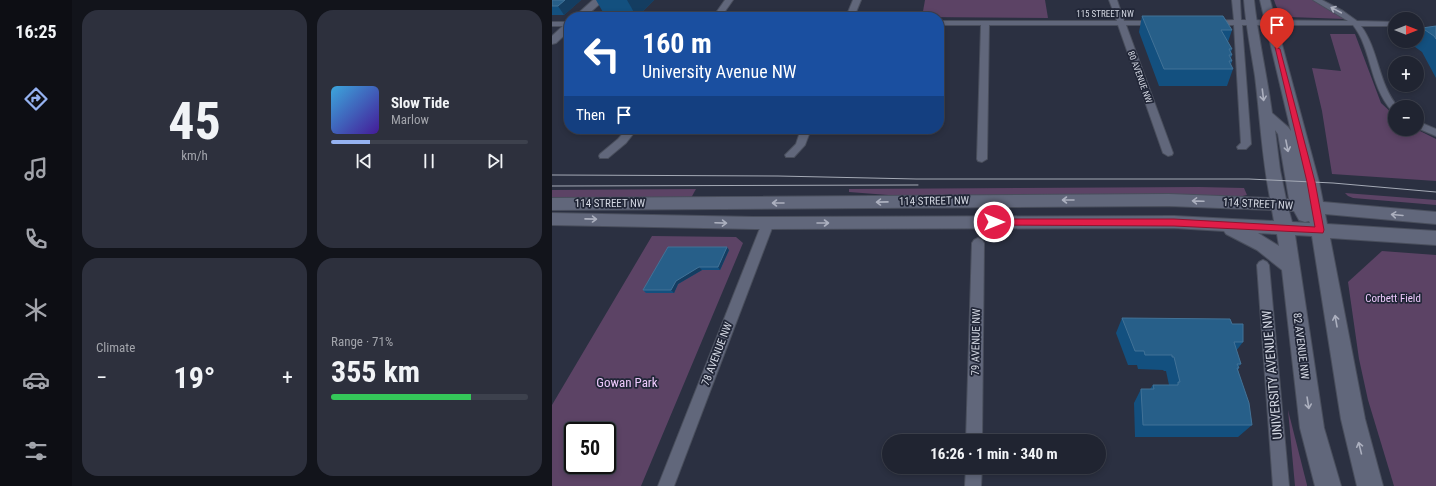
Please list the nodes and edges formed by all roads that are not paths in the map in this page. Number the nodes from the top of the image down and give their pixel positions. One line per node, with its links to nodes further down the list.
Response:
1 (599, 0): 10 (street)
2 (729, 0): 11 (street)
3 (857, 0): 12 (street)
4 (1113, 0): 20 (street, 80 AVENUE NW)
5 (1236, 0): 14 (street)
6 (1249, 0): 15 (main road)
7 (1256, 0): 16 (main road)
8 (1265, 0): 16 (main road)
9 (1317, 0): 26 (street, one-way to 9)
10 (586, 12)
11 (721, 12)
12 (852, 12)
13 (1202, 23): 14 (street)
14 (1238, 23): 15 (street); 39 (street)
15 (1251, 23): 16 (street); 32 (main road); 34 (main road, one-way to 34)
16 (1271, 23): 26 (street); 32 (main road)
17 (552, 24): 23 (street)
18 (944, 24): 19 (street, 115 STREET NW)
19 (985, 24): 20 (street, 115 STREET NW); 43 (street)
20 (1121, 24): 21 (street, 115 STREET NW); 40 (street, 80 AVENUE NW)
21 (1164, 24)
22 (1388, 24): 26 (street)
23 (564, 25)
24 (1424, 25): 25 (street)
25 (1436, 25)
26 (1357, 26): 27 (street); 33 (street)
27 (1388, 29)
28 (564, 30): 31 (street)
29 (1424, 30): 30 (street)
30 (1436, 31)
31 (552, 41)
32 (1285, 78): 47 (main road)
33 (1389, 100)
34 (1266, 115): 45 (main road); 46 (main road, one-way to 46)
35 (1424, 127): 36 (street)
36 (1436, 133)
37 (628, 134): 42 (street)
38 (804, 134): 41 (street)
39 (1242, 147)
40 (1168, 153)
41 (790, 155)
42 (604, 156)
43 (982, 159)
44 (552, 204): 45 (main road, 114 STREET NW, one-way to 44)
45 (1279, 204): 46 (main road, 114 STREET NW); 52 (main road, 82 AVENUE NW)
46 (1298, 206): 47 (main road, 114 STREET NW); 53 (main road)
47 (1316, 208): 48 (main road, 114 STREET NW, one-way to 47); 53 (main road)
48 (1436, 218)
49 (552, 219): 50 (main road, 114 STREET NW, one-way to 50)
50 (768, 223): 51 (main road, 114 STREET NW, one-way to 51); 60 (street, 78 AVENUE NW)
51 (1202, 224): 52 (main road, 114 STREET NW); 57 (main road)
52 (1284, 228): 53 (main road, 114 STREET NW); 57 (main road, 82 AVENUE NW)
53 (1320, 230): 54 (main road, 114 STREET NW); 64 (main road, one-way to 53)
54 (1436, 238)
55 (978, 243): 58 (street, 79 AVENUE NW)
56 (1263, 265): 62 (street, UNIVERSITY AVENUE NW)
57 (1291, 267): 63 (main road, 82 AVENUE NW, one-way to 63)
58 (974, 434)
59 (974, 474): 61 (street)
60 (666, 486)
61 (973, 486)
62 (1281, 486)
63 (1328, 486)
64 (1370, 486)

